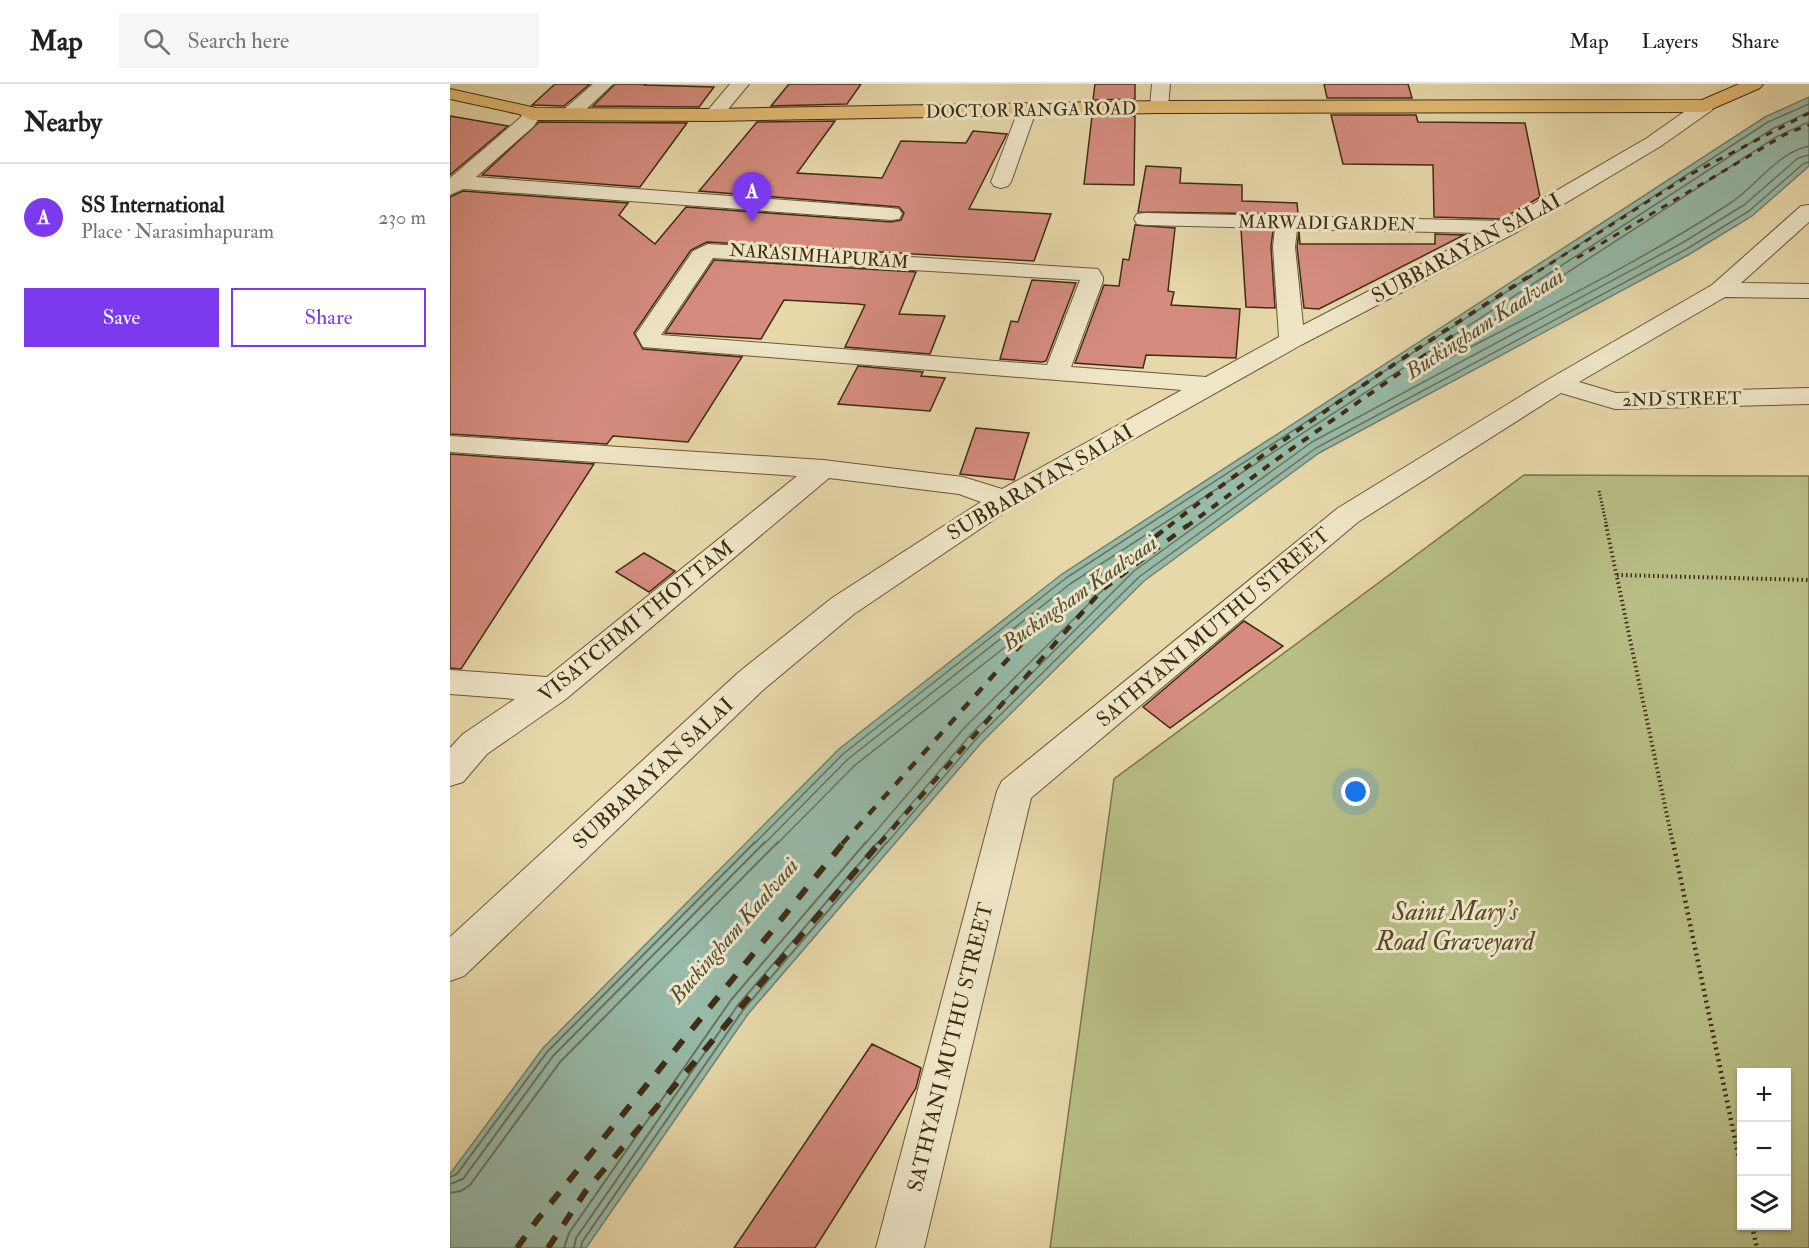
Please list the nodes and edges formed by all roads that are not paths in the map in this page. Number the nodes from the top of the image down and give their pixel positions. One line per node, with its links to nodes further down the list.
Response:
1 (604, 84): 10 (street)
2 (740, 84): 11 (street)
3 (1161, 84): 7 (street)
4 (1754, 84): 6 (main road, DOCTOR RANGA ROAD)
5 (450, 94): 9 (main road, DOCTOR RANGA ROAD)
6 (1705, 106): 7 (main road, DOCTOR RANGA ROAD); 18 (street, SUBBARAYAN SALAI)
7 (1159, 107): 8 (main road, DOCTOR RANGA ROAD)
8 (1027, 111): 11 (main road, DOCTOR RANGA ROAD); 12 (street)
9 (532, 114): 10 (main road, DOCTOR RANGA ROAD); 13 (street)
10 (570, 114): 11 (main road, DOCTOR RANGA ROAD)
11 (713, 115)
12 (1001, 183)
13 (454, 186): 15 (street)
14 (1809, 211): 19 (street, SATHYANI MUTHU STREET)
15 (891, 214)
16 (1145, 219): 17 (street, MARWADI GARDEN)
17 (1287, 223): 18 (street, MARWADI GARDEN); 21 (street)
18 (1509, 227): 21 (street, SUBBARAYAN SALAI)
19 (1720, 290): 20 (street); 23 (street, SATHYANI MUTHU STREET)
20 (1809, 291)
21 (1292, 340): 24 (street, SUBBARAYAN SALAI)
22 (1056, 374): 22 (street, NARASIMHAPURAM); 24 (street, NARASIMHAPURAM)
23 (1558, 384): 25 (street, 2ND STREET); 33 (street, SATHYANI MUTHU STREET)
24 (1211, 385): 28 (street, SUBBARAYAN SALAI)
25 (1809, 396)
26 (450, 444): 27 (street)
27 (823, 469): 28 (street); 30 (street, VISATCHMI THOTTAM)
28 (1004, 500): 32 (street, SUBBARAYAN SALAI)
29 (450, 682): 30 (street)
30 (554, 690): 31 (street, VISATCHMI THOTTAM)
31 (450, 772)
32 (450, 963)
33 (900, 1248)

